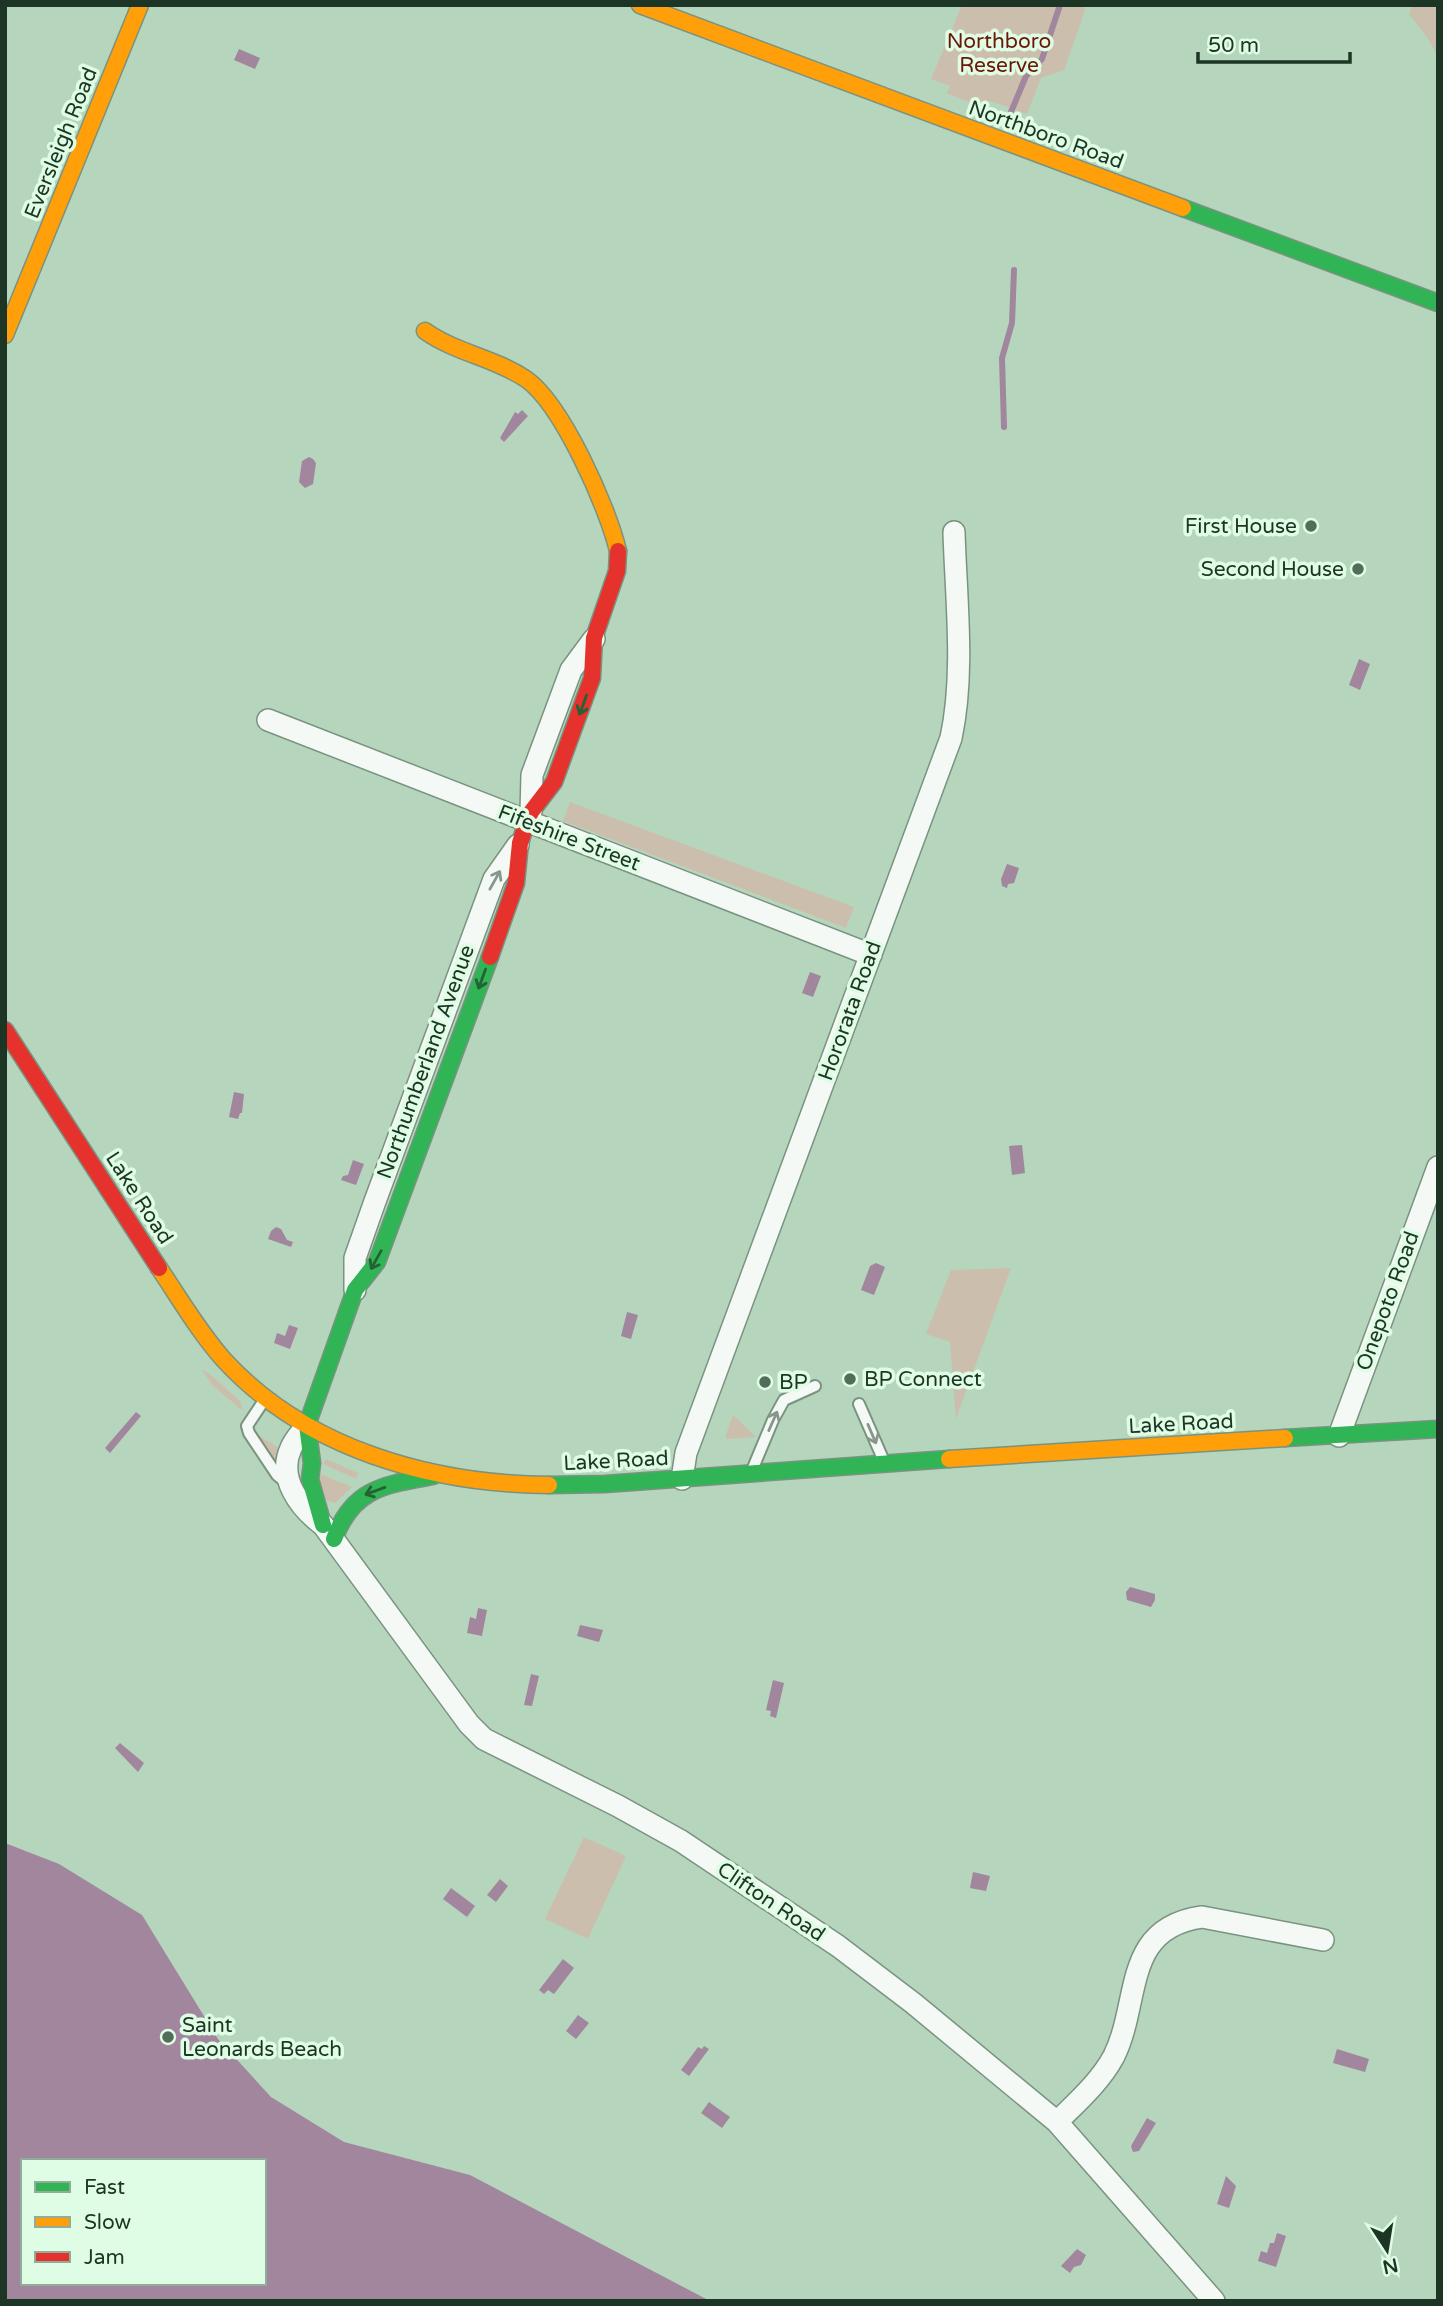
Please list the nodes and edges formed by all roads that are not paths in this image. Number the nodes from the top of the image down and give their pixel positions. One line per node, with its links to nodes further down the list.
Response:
1 (141, 5): 5 (street, Eversleigh Road)
2 (640, 5): 3 (street, Northboro Road)
3 (1438, 303)
4 (425, 331): 7 (street, Northumberland Avenue)
5 (5, 335)
6 (954, 532): 13 (street, Hororata Road)
7 (594, 638): 9 (street, Northumberland Avenue)
8 (268, 720): 9 (street, Fifeshire Street)
9 (529, 816): 10 (street, Northumberland Avenue); 13 (street, Fifeshire Street)
10 (520, 843): 11 (street, Northumberland Avenue, one-way to 10); 12 (street, Northumberland Avenue)
11 (482, 909): 12 (lane); 14 (street, Northumberland Avenue)
12 (505, 917): 15 (street, Northumberland Avenue, one-way to 15)
13 (871, 955): 32 (street, Hororata Road)
14 (442, 1018): 15 (lane); 17 (street, Northumberland Avenue)
15 (464, 1027): 18 (street, Northumberland Avenue)
16 (5, 1030): 24 (street, Lake Road)
17 (398, 1137): 18 (lane); 20 (street, Northumberland Avenue)
18 (420, 1146): 21 (street, Northumberland Avenue)
19 (1438, 1167): 28 (street, Onepoto Road)
20 (373, 1207): 21 (lane); 22 (street, Northumberland Avenue)
21 (395, 1215): 22 (street, Northumberland Avenue, one-way to 22)
22 (355, 1290): 26 (street, Northumberland Avenue)
23 (815, 1386): 30 (lane, one-way to 23)
24 (266, 1398): 26 (street, Lake Road); 33 (lane)
25 (859, 1404): 29 (lane, one-way to 29)
26 (307, 1425): 31 (street, Lake Road); 33 (street); 34 (street, Clifton Road)
27 (1438, 1429): 28 (street, Lake Road)
28 (1339, 1436): 29 (street, Lake Road)
29 (884, 1463): 30 (street, Lake Road)
30 (751, 1474): 32 (street, Lake Road)
31 (439, 1475): 32 (street, Lake Road); 34 (street, one-way to 34)
32 (682, 1479)
33 (289, 1485): 34 (street, Clifton Road)
34 (328, 1532): 36 (street, Clifton Road)
35 (1323, 1940): 36 (street)
36 (1057, 2122): 37 (street, Clifton Road)
37 (1214, 2301)

